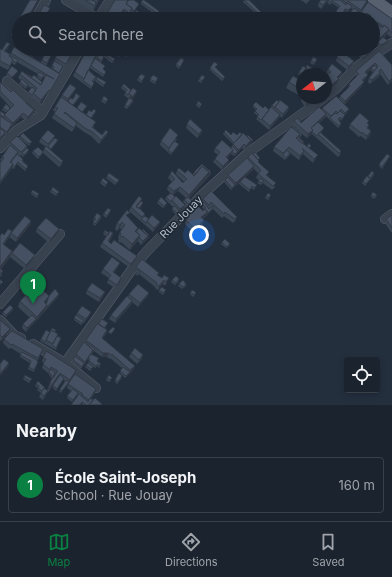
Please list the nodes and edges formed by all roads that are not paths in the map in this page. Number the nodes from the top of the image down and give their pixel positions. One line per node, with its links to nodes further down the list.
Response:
1 (46, 0): 5 (street)
2 (66, 0): 6 (street)
3 (110, 0): 7 (street)
4 (374, 0): 8 (main road)
5 (39, 12)
6 (86, 12)
7 (102, 12)
8 (392, 13)
9 (392, 43): 10 (street, Rue Jouay)
10 (380, 51)
11 (75, 56): 16 (street)
12 (373, 56): 14 (street, Rue Jouay)
13 (6, 81): 16 (street)
14 (332, 92)
15 (315, 104): 21 (street, Rue Jouay)
16 (43, 112): 17 (street)
17 (0, 148)
18 (60, 234): 19 (street)
19 (0, 304)
20 (0, 320): 21 (street)
21 (65, 363): 22 (street)
22 (96, 388)

